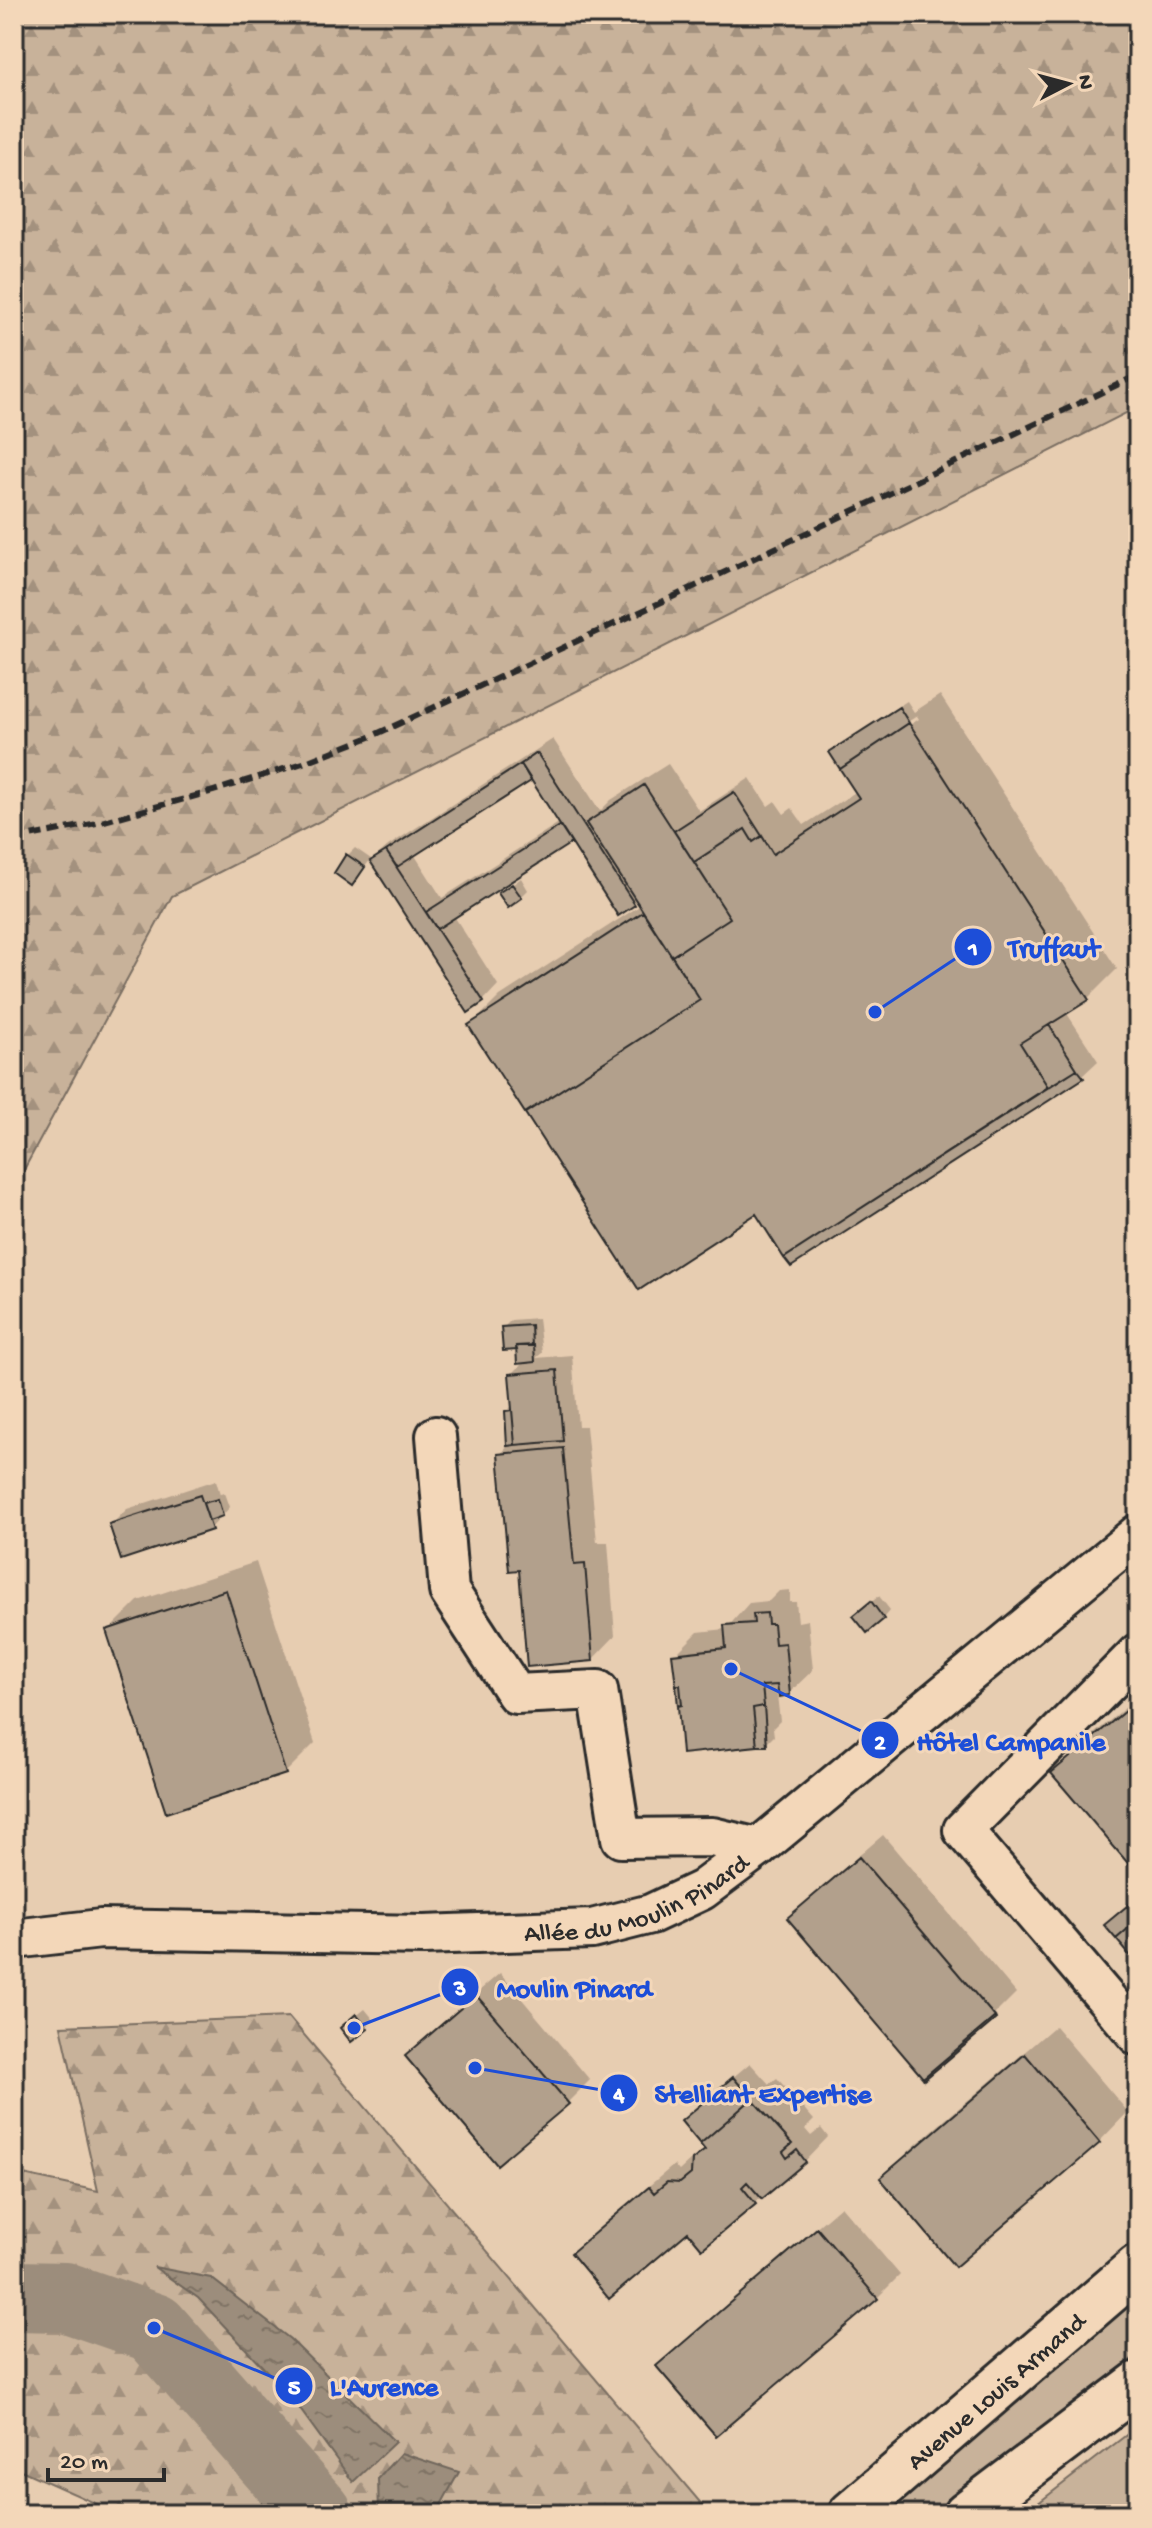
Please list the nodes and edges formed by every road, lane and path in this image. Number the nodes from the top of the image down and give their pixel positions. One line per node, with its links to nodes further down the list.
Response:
1 (436, 1436): 4 (street)
2 (1138, 1534): 4 (street, Allée du Moulin Pinard)
3 (1138, 1653): 6 (street)
4 (758, 1848): 5 (street, Allée du Moulin Pinard)
5 (14, 1939)
6 (1138, 2036)
7 (1138, 2267): 9 (main road, Avenue Louis Armand)
8 (1138, 2384): 10 (main road)
9 (851, 2514)
10 (966, 2514)

